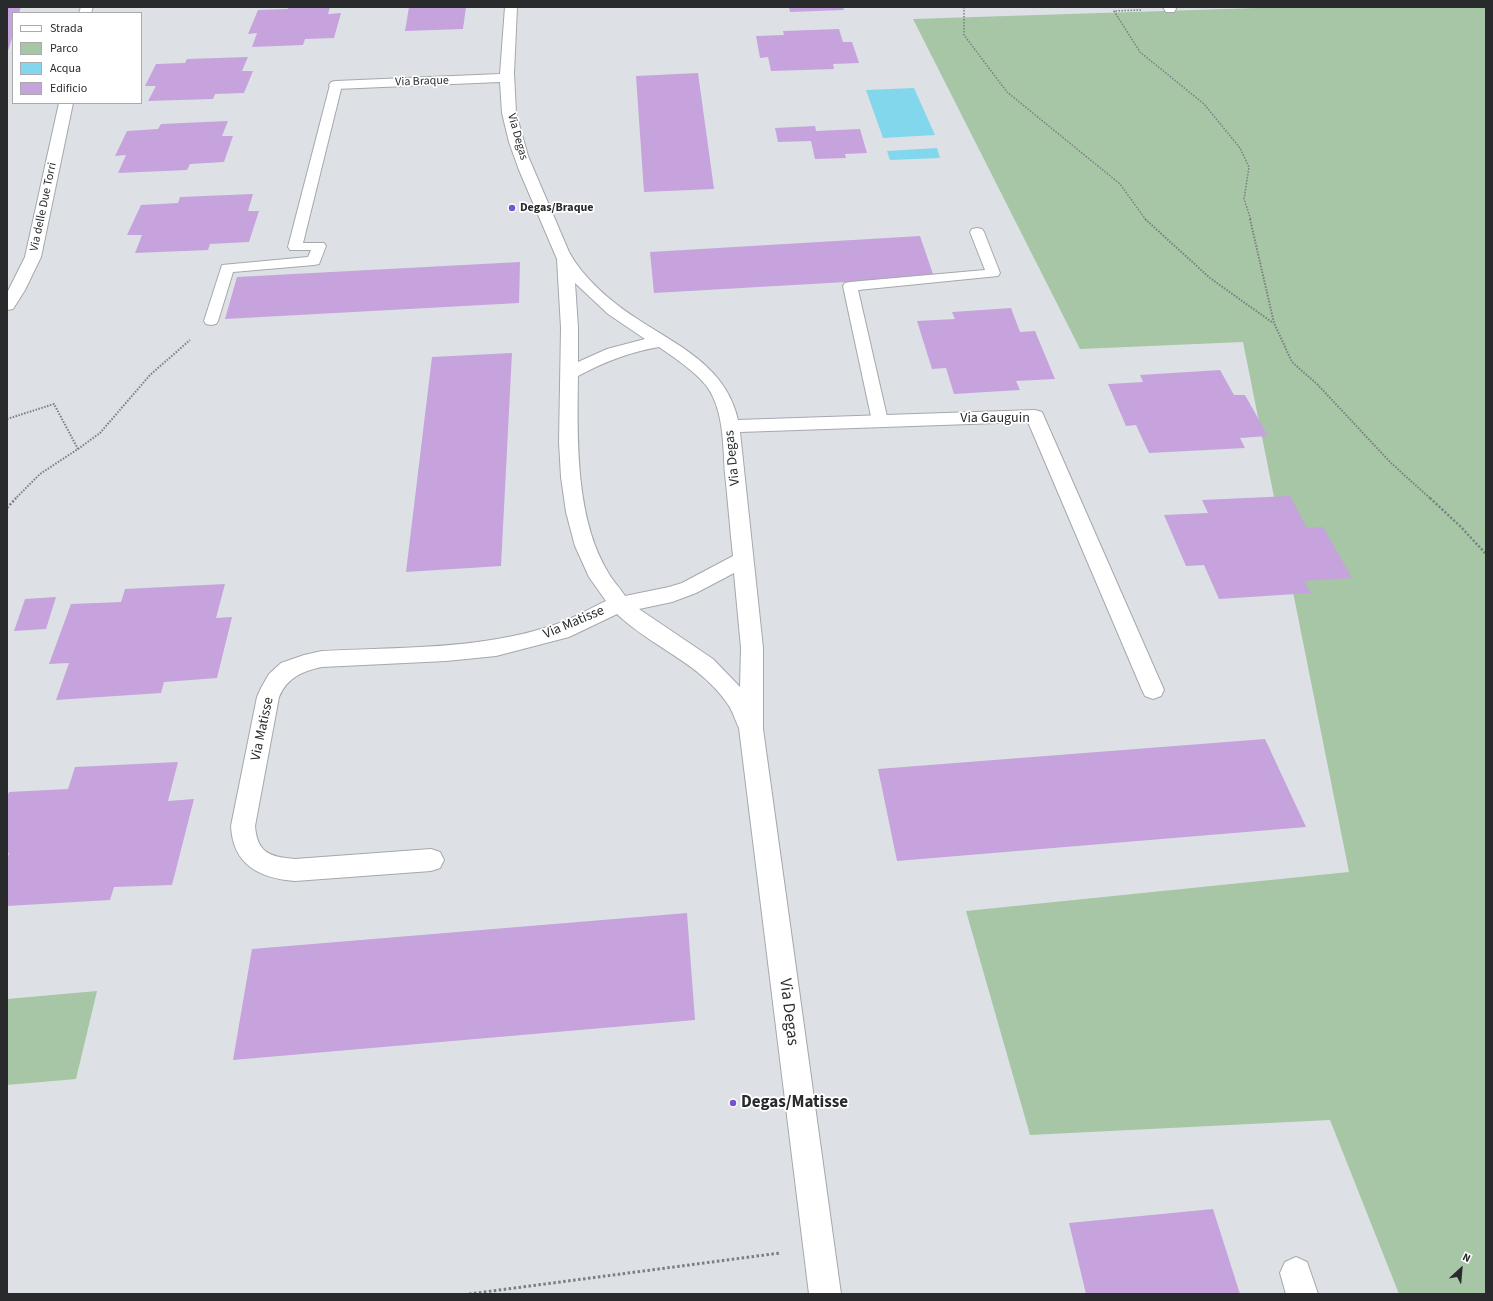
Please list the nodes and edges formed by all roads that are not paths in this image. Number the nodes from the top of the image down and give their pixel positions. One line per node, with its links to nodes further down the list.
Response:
1 (511, 7): 2 (street, Via Degas)
2 (508, 78): 3 (street, Via Braque); 6 (street, Via Degas)
3 (336, 85): 8 (lane)
4 (66, 104): 7 (street, Via delle Due Torri)
5 (978, 232): 11 (lane)
6 (565, 259): 9 (street, Via Degas); 10 (street, Via Degas)
7 (7, 305)
8 (211, 321)
9 (660, 342): 10 (street); 12 (street, Via Degas)
10 (569, 374): 14 (street, Via Degas)
11 (880, 421): 12 (street, Via Gauguin); 15 (street, Via Gauguin)
12 (730, 426): 13 (street, Via Degas)
13 (744, 559): 14 (street, Via Matisse); 16 (street, Via Degas)
14 (620, 604): 16 (street, Via Degas); 17 (street, Via Matisse)
15 (1153, 690)
16 (751, 729): 18 (street, Via Degas)
17 (431, 860)
18 (825, 1294)

